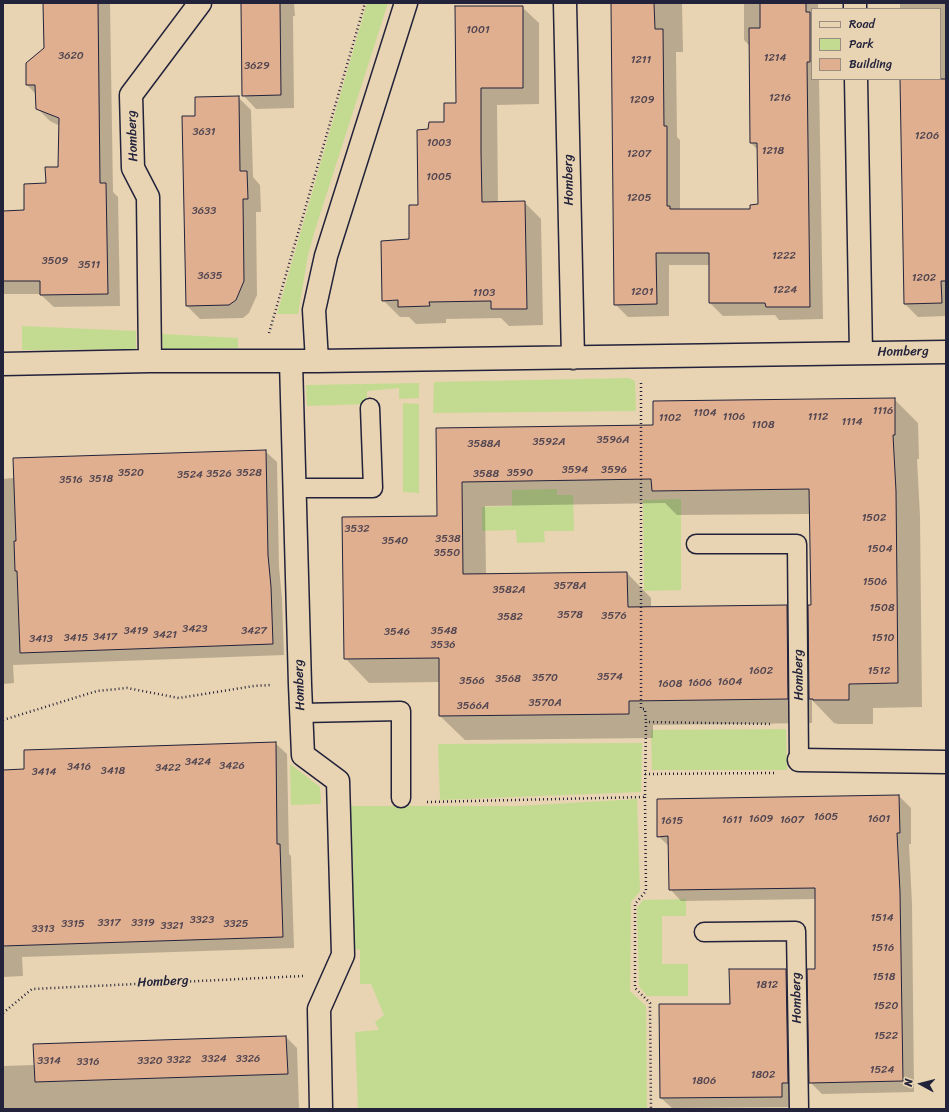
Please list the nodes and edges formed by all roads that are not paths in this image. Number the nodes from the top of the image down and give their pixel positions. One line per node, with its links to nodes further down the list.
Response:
1 (200, 3): 8 (street, Homberg)
2 (406, 3): 9 (street)
3 (565, 3): 7 (street, Homberg)
4 (856, 80): 6 (street, Homberg)
5 (946, 352): 6 (street, Homberg)
6 (861, 353): 7 (street, Homberg)
7 (573, 358): 9 (street, Homberg)
8 (150, 361): 10 (street, Homberg); 11 (street, Homberg)
9 (316, 361): 10 (street, Homberg)
10 (291, 362): 13 (street, Homberg)
11 (3, 364)
12 (370, 408): 13 (lane)
13 (294, 488): 15 (street, Homberg)
14 (696, 544): 16 (lane, Homberg)
15 (301, 713): 18 (lane); 20 (street, Homberg)
16 (799, 760): 17 (street)
17 (946, 762)
18 (401, 798)
19 (704, 932): 21 (lane, Homberg)
20 (321, 1109)
21 (799, 1109)

